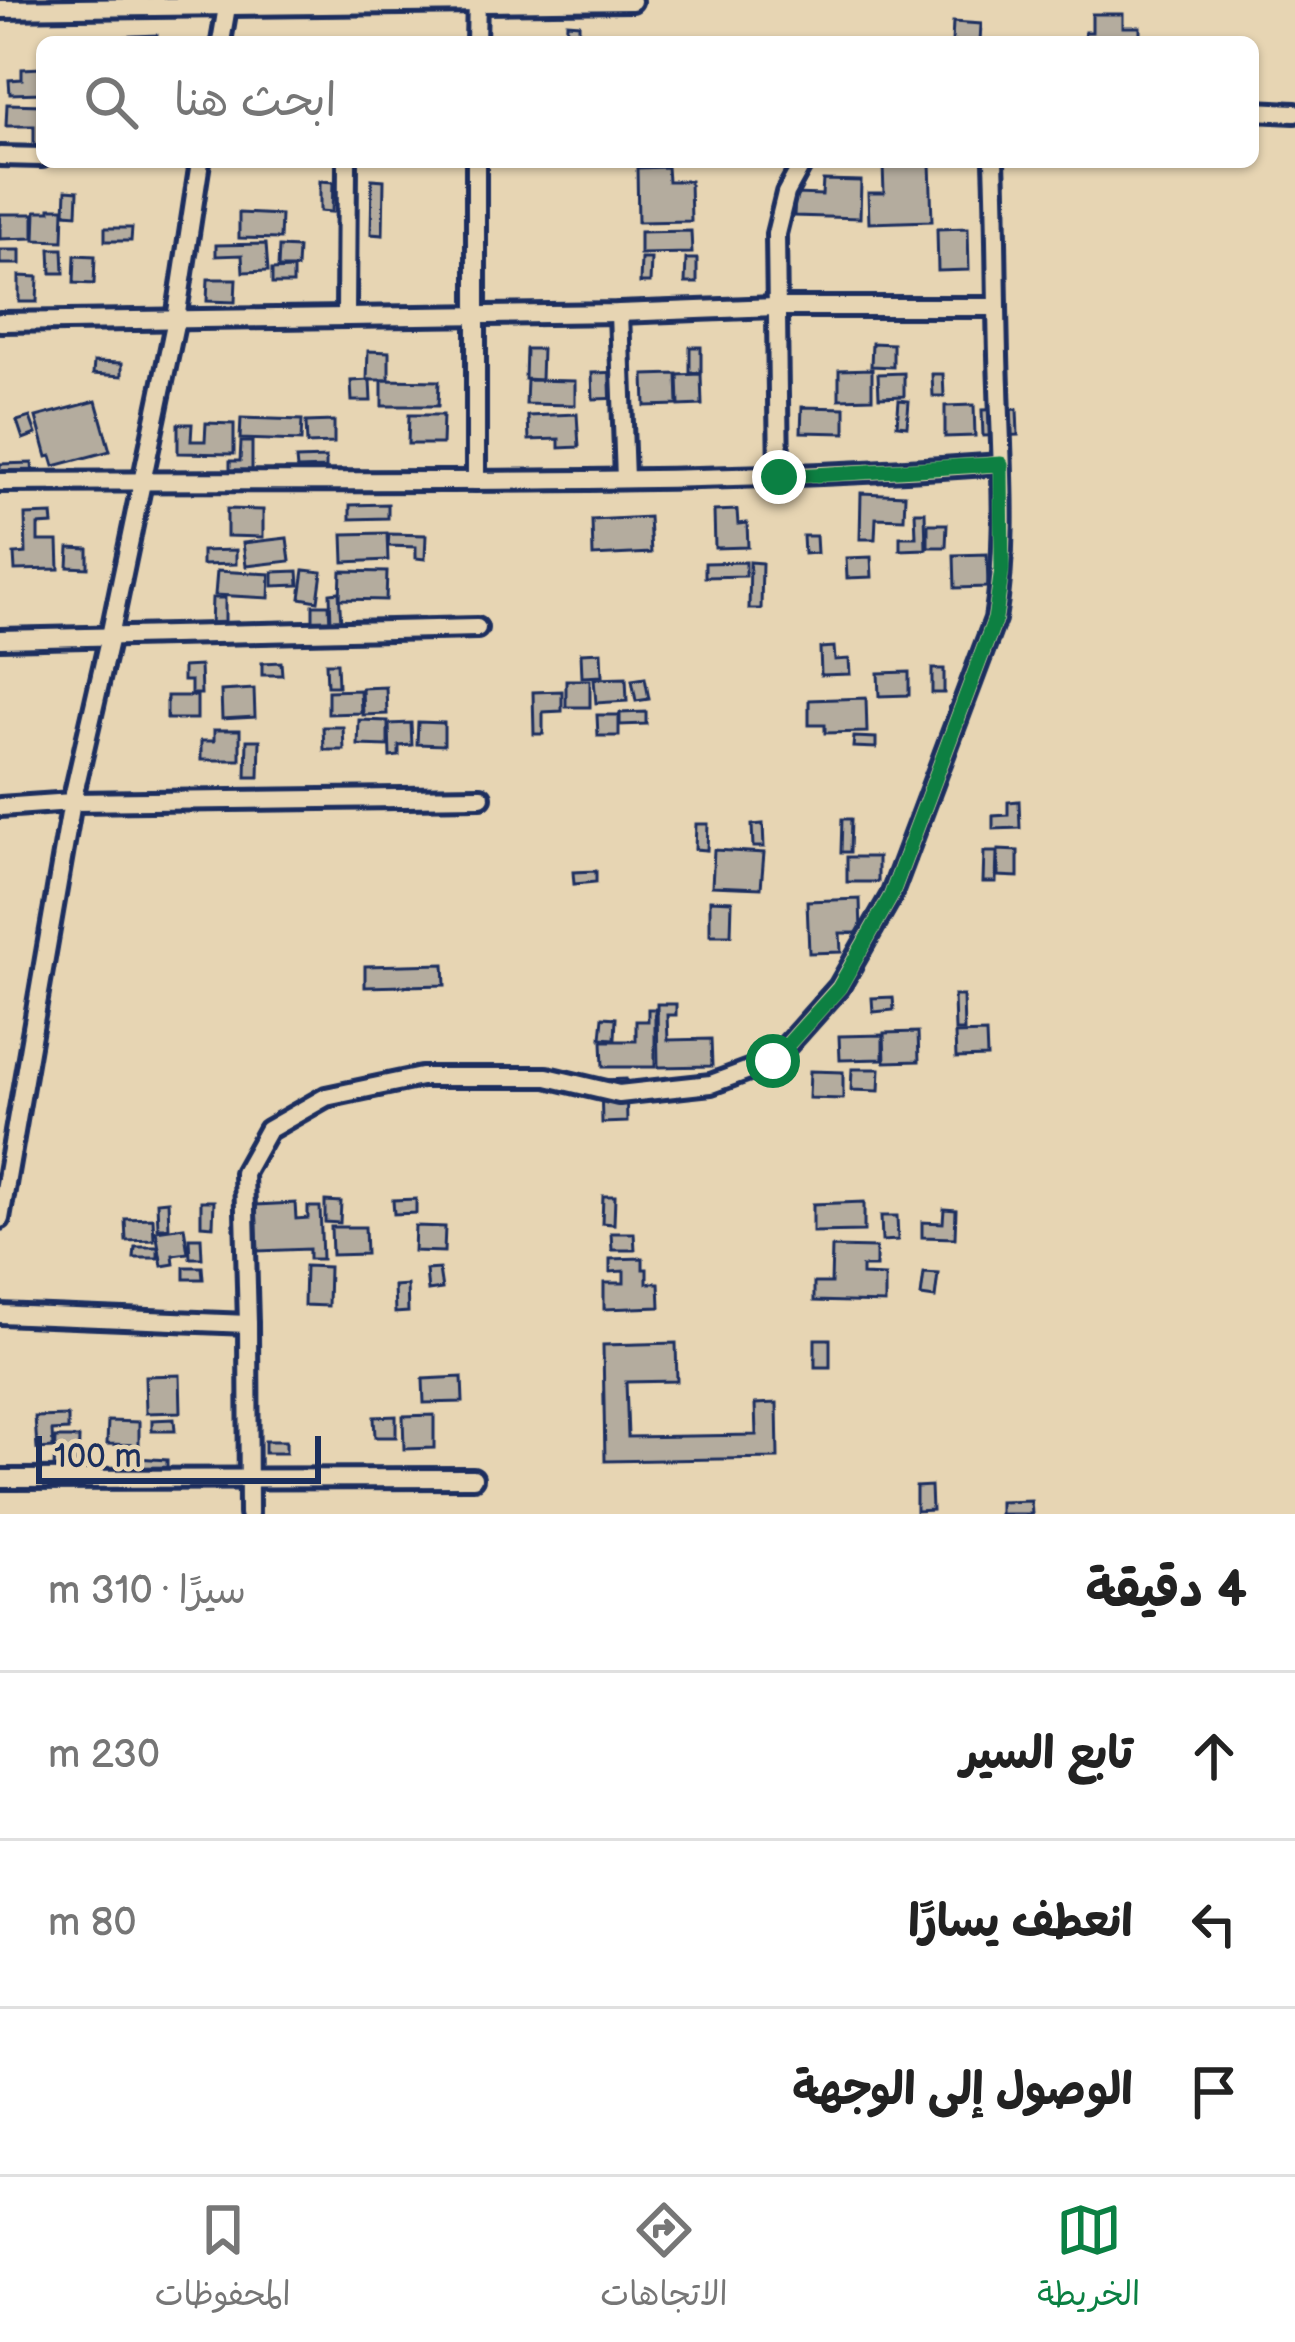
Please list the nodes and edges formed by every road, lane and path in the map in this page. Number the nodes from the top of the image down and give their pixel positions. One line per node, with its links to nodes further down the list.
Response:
1 (632, 1): 2 (street)
2 (476, 2): 4 (street); 7 (street)
3 (77, 4): 4 (street); 5 (street)
4 (227, 4): 6 (street)
5 (0, 9)
6 (222, 36)
7 (476, 36)
8 (1259, 111): 9 (street)
9 (1295, 113)
10 (0, 156): 11 (street)
11 (36, 157)
12 (199, 168): 22 (street)
13 (347, 168): 21 (street)
14 (476, 168): 20 (street)
15 (800, 168): 17 (street)
16 (994, 168): 18 (street)
17 (775, 308): 18 (street); 19 (street); 25 (street)
18 (996, 308): 24 (street)
19 (620, 314): 20 (street); 26 (street)
20 (475, 316): 21 (street); 28 (street)
21 (346, 317): 22 (street)
22 (176, 319): 23 (street); 27 (street)
23 (0, 322)
24 (1001, 464): 25 (street); 38 (street)
25 (779, 477): 26 (street)
26 (625, 479): 28 (street)
27 (143, 481): 28 (street); 29 (street); 31 (street)
28 (476, 481)
29 (0, 482)
30 (477, 628): 31 (street)
31 (110, 636): 32 (street); 34 (street)
32 (0, 639)
33 (481, 796): 34 (street)
34 (72, 802): 35 (street); 36 (street)
35 (0, 807)
36 (0, 1219)
37 (0, 1314): 38 (street)
38 (248, 1324): 40 (street)
39 (0, 1478): 40 (street)
40 (249, 1478): 41 (street); 42 (street)
41 (473, 1478)
42 (249, 1514)

